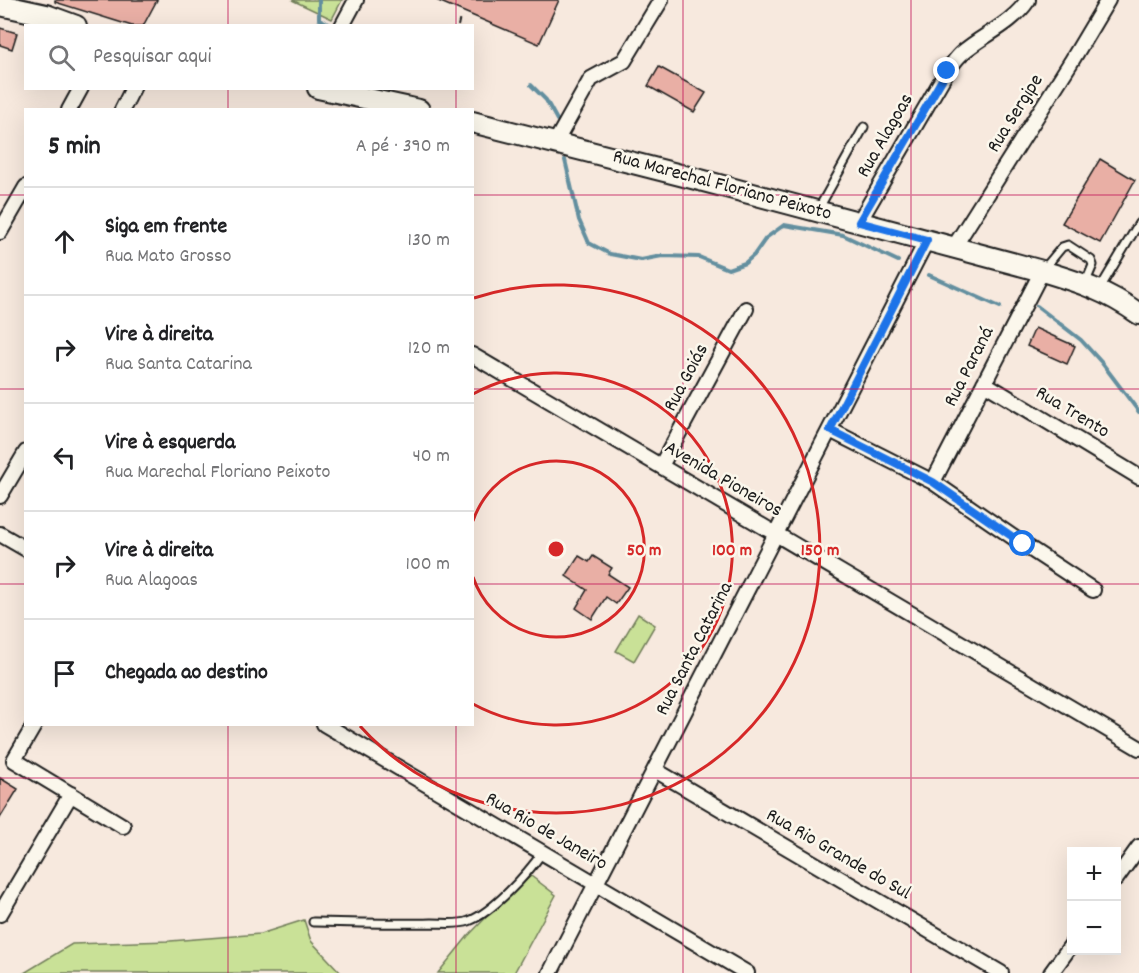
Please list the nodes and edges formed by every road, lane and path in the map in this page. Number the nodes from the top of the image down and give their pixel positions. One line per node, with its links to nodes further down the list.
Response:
1 (356, 0): 8 (street)
2 (661, 0): 18 (street)
3 (1028, 0): 21 (street, Rua Alagoas)
4 (1108, 0): 25 (street, Rua Sergipe)
5 (0, 5): 7 (main road)
6 (460, 17): 9 (path)
7 (71, 24)
8 (343, 24)
9 (458, 24)
10 (80, 90): 13 (street)
11 (132, 90): 14 (street)
12 (325, 90): 15 (main road)
13 (70, 108)
14 (123, 108)
15 (410, 108)
16 (474, 122): 18 (main road, Rua Marechal Floriano Peixoto)
17 (864, 127): 20 (lane)
18 (555, 142): 20 (main road, Rua Marechal Floriano Peixoto)
19 (24, 190): 23 (street)
20 (817, 211): 21 (main road, Rua Marechal Floriano Peixoto)
21 (859, 222): 24 (main road, Rua Marechal Floriano Peixoto)
22 (1139, 223): 27 (lane)
23 (0, 232)
24 (927, 240): 25 (main road, Rua Marechal Floriano Peixoto); 32 (street, Rua Santa Catarina)
25 (954, 247): 26 (main road, Rua Marechal Floriano Peixoto)
26 (1042, 271): 27 (main road, Rua Marechal Floriano Peixoto); 27 (lane); 31 (street, Rua Paraná)
27 (1092, 287): 29 (main road, Rua Marechal Floriano Peixoto)
28 (746, 309): 34 (street, Rua Goiás)
29 (1139, 314)
30 (474, 356): 34 (street, Avenida Pioneiros)
31 (984, 383): 35 (street, Rua Trento); 36 (street, Rua Paraná)
32 (830, 430): 36 (street); 39 (street, Rua Santa Catarina)
33 (24, 455): 37 (street)
34 (661, 466): 39 (street, Avenida Pioneiros)
35 (1139, 477)
36 (933, 482): 41 (street)
37 (0, 496)
38 (0, 534): 40 (street)
39 (776, 534): 44 (street, Avenida Pioneiros); 45 (street, Rua Santa Catarina)
40 (24, 548)
41 (1093, 590)
42 (33, 726): 46 (street)
43 (327, 726): 49 (street, Rua Rio de Janeiro)
44 (1137, 741)
45 (655, 770): 51 (street, Rua Santa Catarina); 57 (street, Rua Rio Grande do Sul)
46 (71, 794): 47 (street); 52 (street)
47 (123, 826)
48 (1139, 847): 50 (street)
49 (542, 852): 51 (street, Rua Rio de Janeiro); 53 (lane)
50 (1121, 872)
51 (596, 884): 55 (street, Rua Santa Catarina); 56 (street, Rua Rio de Janeiro)
52 (0, 914)
53 (313, 922)
54 (1067, 950): 58 (street)
55 (550, 973)
56 (746, 973)
57 (1001, 973)
58 (1051, 973)

